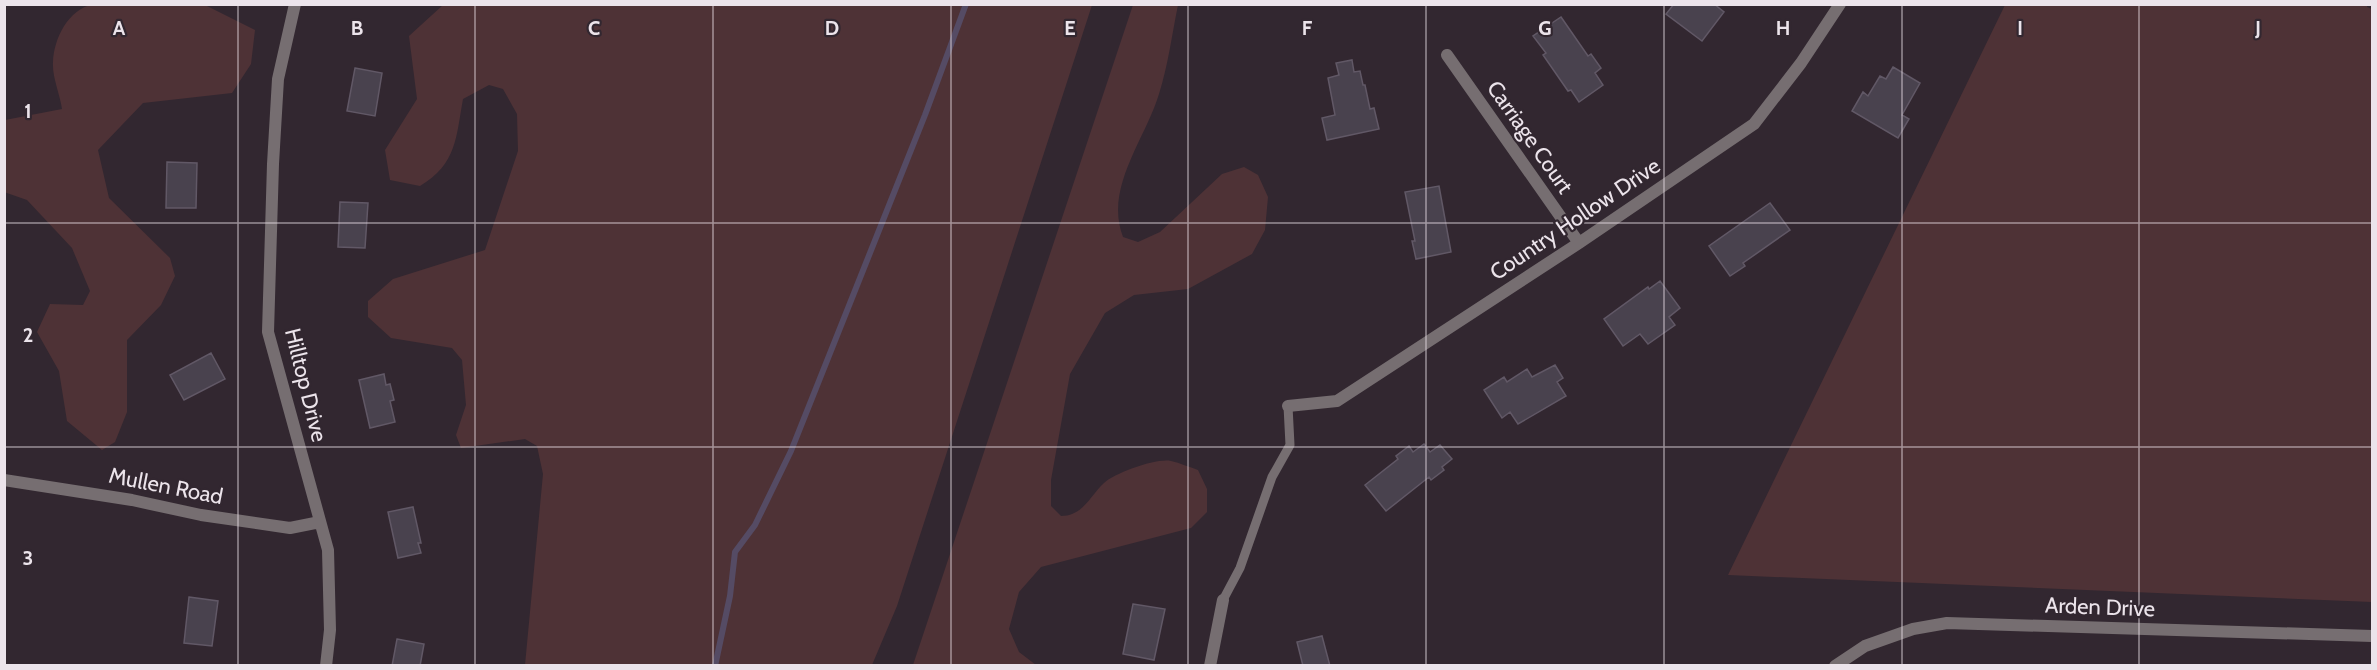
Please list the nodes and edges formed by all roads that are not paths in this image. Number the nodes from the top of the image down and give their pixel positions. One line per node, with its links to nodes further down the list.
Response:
1 (295, 4): 7 (street, Hilltop Drive)
2 (1840, 4): 4 (street, Country Hollow Drive)
3 (1447, 55): 4 (street, Carriage Court)
4 (1579, 243): 5 (street, Country Hollow Drive)
5 (1288, 406): 8 (lane)
6 (4, 480): 7 (street, Mullen Road)
7 (320, 522): 10 (street, Hilltop Drive)
8 (1223, 600): 11 (street)
9 (2373, 636): 12 (street, Arden Drive)
10 (326, 666)
11 (1210, 666)
12 (1835, 666)

